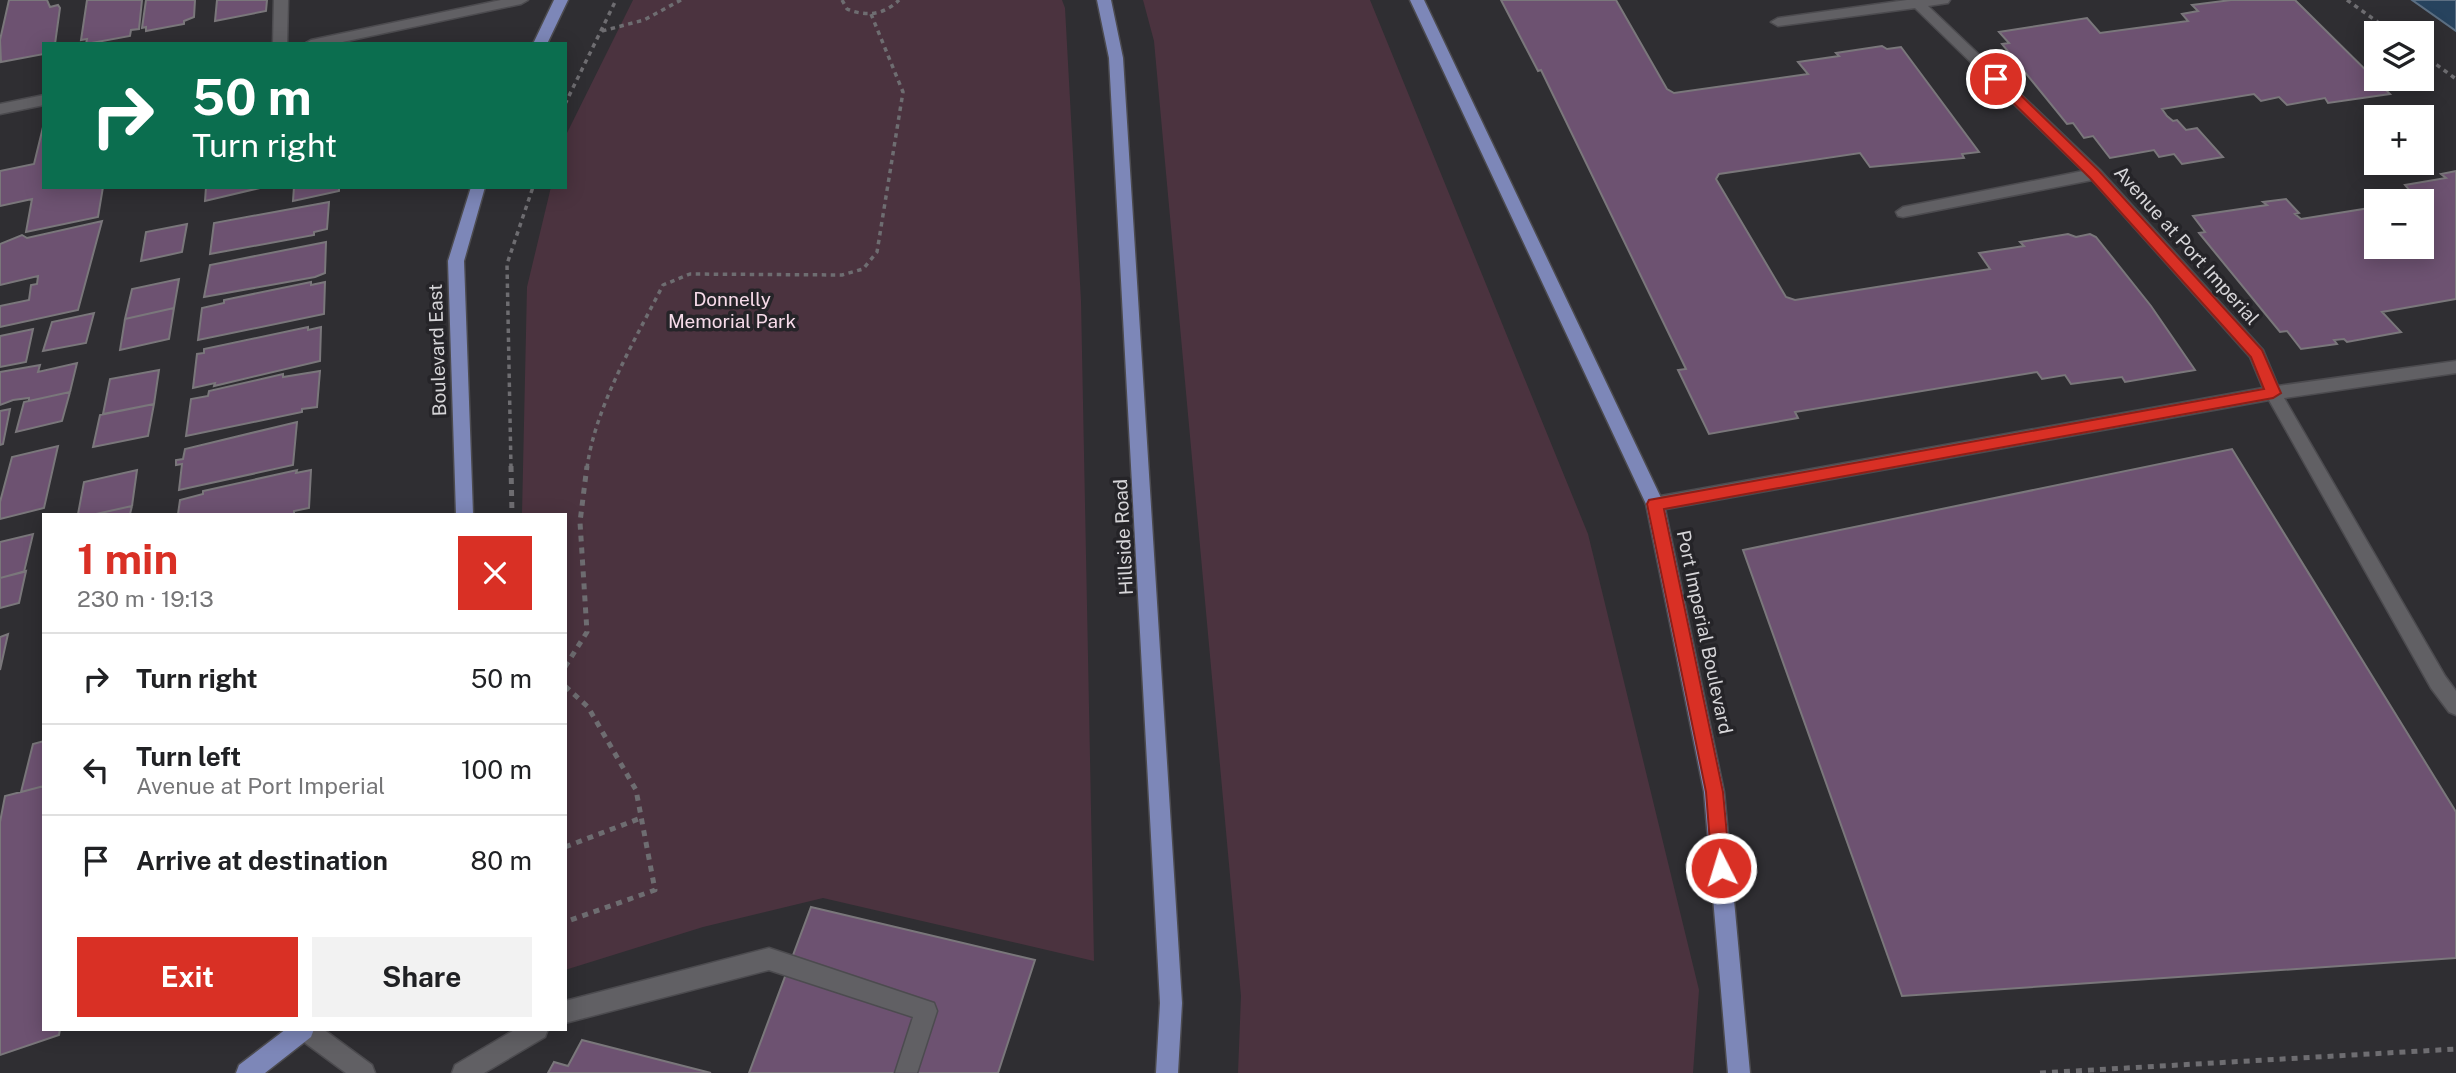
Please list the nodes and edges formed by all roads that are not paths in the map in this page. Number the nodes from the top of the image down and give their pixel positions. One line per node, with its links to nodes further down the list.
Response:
1 (281, 0): 9 (street)
2 (521, 0): 10 (street)
3 (561, 0): 11 (main road)
4 (1104, 0): 30 (main road, Hillside Road)
5 (1417, 0): 19 (main road, Port Imperial Boulevard)
6 (1943, 0): 7 (street)
7 (1916, 2): 8 (street); 14 (street, Avenue at Port Imperial)
8 (1778, 22)
9 (280, 42)
10 (321, 42)
11 (541, 42)
12 (42, 100): 13 (street)
13 (0, 109)
14 (2095, 174): 16 (street); 18 (street, Avenue at Port Imperial)
15 (477, 189): 20 (main road, Boulevard East)
16 (1903, 212)
17 (2456, 368): 18 (street)
18 (2273, 393): 19 (street); 21 (street, Avenue at Port Imperial)
19 (1655, 504): 31 (main road, Port Imperial Boulevard)
20 (464, 513)
21 (2456, 706)
22 (567, 1011): 29 (street)
23 (301, 1031): 26 (main road)
24 (307, 1031): 27 (street)
25 (534, 1031): 28 (street)
26 (247, 1073)
27 (364, 1073)
28 (463, 1073)
29 (906, 1073)
30 (1167, 1073)
31 (1739, 1073)

